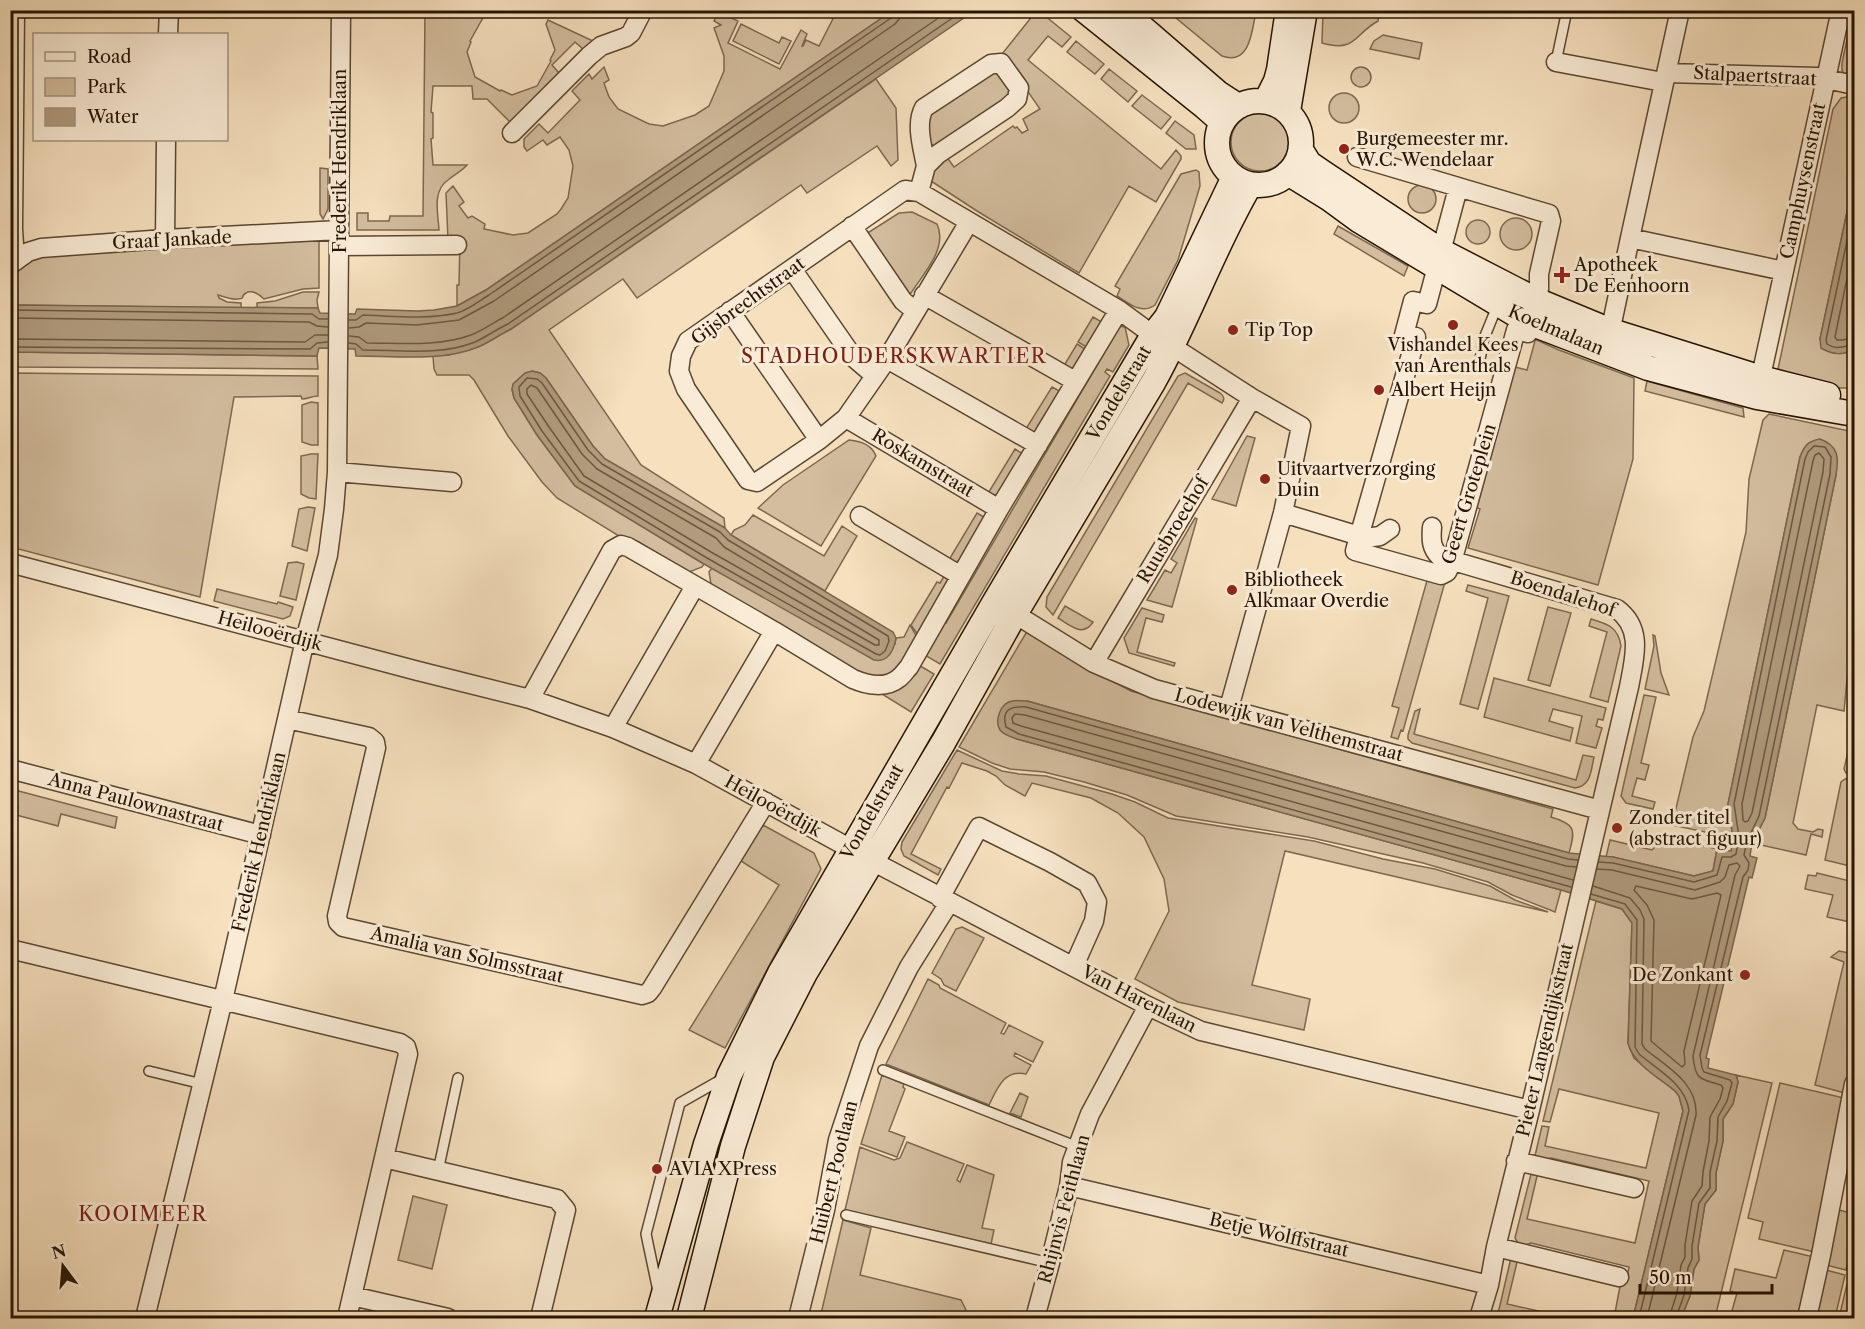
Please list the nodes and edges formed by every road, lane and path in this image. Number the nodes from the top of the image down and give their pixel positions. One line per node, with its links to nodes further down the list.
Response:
1 (15, 10): 36 (street)
2 (169, 10): 12 (street)
3 (341, 10): 31 (street, Frederik Hendriklaan)
4 (642, 10): 20 (street)
5 (1084, 10): 19 (street)
6 (1122, 10): 19 (street)
7 (1288, 10): 17 (street)
8 (1305, 10): 18 (street)
9 (1567, 10): 13 (lane)
10 (1680, 10): 14 (street)
11 (1841, 10): 15 (street, Camphuysenstraat)
12 (168, 33)
13 (1556, 62): 14 (street)
14 (1665, 77): 15 (street, Stalpaertstraat); 32 (street)
15 (1826, 79): 16 (street, Stalpaertstraat); 38 (street, Camphuysenstraat)
16 (1854, 85)
17 (1266, 101): 18 (street); 19 (street)
18 (1288, 111): 22 (street)
19 (1230, 114): 26 (street)
20 (512, 133)
21 (166, 141): 33 (street)
22 (1300, 150): 25 (street); 35 (street, Koelmalaan)
23 (1356, 157): 27 (street)
24 (926, 166): 24 (street); 28 (street)
25 (1288, 173): 26 (street); 35 (street, Koelmalaan)
26 (1242, 181): 45 (street, Vondelstraat)
27 (1458, 189): 35 (street); 40 (street)
28 (918, 192): 29 (street); 30 (street, Gijsbrechtstraat)
29 (969, 222): 41 (street); 42 (street)
30 (852, 226): 37 (street, Gijsbrechtstraat); 41 (street)
31 (339, 238): 33 (street, Graaf Jankade); 34 (street, Graaf Jankade); 58 (street, Frederik Hendriklaan)
32 (1630, 238): 38 (street, Camphuysenstraat); 46 (street)
33 (165, 239): 36 (street, Graaf Jankade)
34 (457, 245)
35 (1439, 259): 39 (street, Koelmalaan); 65 (street)
36 (13, 262)
37 (792, 269): 43 (street, Gijsbrechtstraat); 49 (street)
38 (1784, 271): 51 (street)
39 (1501, 294): 40 (street, Koelmalaan); 44 (street, Koelmalaan); 48 (lane)
40 (1536, 300): 44 (street); 46 (street, Koelmalaan)
41 (920, 303): 47 (street); 50 (street)
42 (1119, 310): 45 (street); 50 (street)
43 (730, 311): 56 (street); 56 (street, Gijsbrechtstraat)
44 (1530, 323): 46 (street, Koelmalaan); 66 (street, Geert Groteplein)
45 (1163, 341): 52 (street); 70 (street, Vondelstraat); 71 (street, Vondelstraat)
46 (1608, 341): 51 (street, Koelmalaan)
47 (887, 359): 49 (street); 57 (street)
48 (1480, 359)
49 (874, 375): 55 (street)
50 (1075, 381): 57 (street)
51 (1759, 388): 53 (street, Koelmalaan); 54 (street, Koelmalaan)
52 (1252, 398): 61 (street); 74 (street, Ruusbroechof)
53 (1854, 398)
54 (1854, 414)
55 (846, 417): 56 (street); 60 (street, Roskamstraat)
56 (819, 440)
57 (1038, 446): 60 (street)
58 (337, 472): 59 (street); 73 (street, Frederik Hendriklaan)
59 (452, 482)
60 (999, 509): 68 (street)
61 (1283, 513): 65 (street); 76 (street)
62 (860, 516): 68 (street)
63 (1432, 527): 66 (street, Boendalehof)
64 (1390, 529): 65 (street)
65 (1359, 536): 66 (street, Geert Groteplein)
66 (1452, 562): 82 (street, Boendalehof)
67 (10, 564): 73 (street, Heilooërdijk)
68 (961, 576): 72 (street)
69 (695, 586): 72 (street); 75 (street); 78 (street)
70 (994, 603): 71 (street, Lodewijk van Velthemstraat); 85 (street, Vondelstraat)
71 (1015, 614): 74 (street, Lodewijk van Velthemstraat); 86 (street, Vondelstraat)
72 (774, 631): 79 (street)
73 (305, 640): 75 (street, Heilooërdijk); 77 (street, Frederik Hendriklaan)
74 (1094, 663): 76 (street, Lodewijk van Velthemstraat)
75 (530, 699): 78 (street, Heilooërdijk)
76 (1229, 708): 82 (street, Lodewijk van Velthemstraat)
77 (287, 719): 81 (street, Amalia van Solmsstraat); 83 (street, Frederik Hendriklaan)
78 (613, 728): 79 (street, Heilooërdijk)
79 (696, 764): 81 (street, Heilooërdijk)
80 (10, 769): 83 (street, Anna Paulownastraat)
81 (766, 802): 85 (street, Heilooërdijk)
82 (1600, 810): 84 (street, Boendalehof)
83 (261, 835): 90 (street, Frederik Hendriklaan)
84 (1592, 848): 98 (street, Pieter Langendijkstraat)
85 (851, 849): 86 (street); 94 (street, Vondelstraat)
86 (872, 861): 87 (street, Van Harenlaan); 117 (street, Vondelstraat)
87 (944, 900): 89 (street, Van Harenlaan); 89 (street, Huibert Pootlaan); 118 (street, Huibert Pootlaan)
88 (10, 949): 90 (street)
89 (1074, 966): 91 (street, Van Harenlaan)
90 (223, 1000): 96 (street, Frederik Hendriklaan); 101 (street)
91 (1148, 1006): 98 (street, Van Harenlaan); 100 (street, Rhijnvis Feithlaan)
92 (884, 1070): 100 (lane)
93 (149, 1071): 96 (lane)
94 (729, 1076): 112 (street, Vondelstraat); 112 (lane)
95 (458, 1078): 103 (lane)
96 (202, 1084): 113 (street, Frederik Hendriklaan)
97 (1854, 1084): 99 (street)
98 (1530, 1110): 102 (street, Pieter Langendijkstraat)
99 (1852, 1114): 121 (street)
100 (1078, 1148): 104 (street, Rhijnvis Feithlaan)
101 (384, 1158): 103 (street); 111 (street)
102 (1516, 1161): 105 (street, Pieter Langendijkstraat); 107 (street, Pieter Langendijkstraat)
103 (438, 1171): 116 (street)
104 (1069, 1186): 108 (street, Rhijnvis Feithlaan); 110 (street, Betje Wolffstraat)
105 (1634, 1188)
106 (846, 1215): 108 (lane)
107 (1496, 1247): 109 (street); 110 (street, Pieter Langendijkstraat)
108 (1050, 1263): 119 (street, Rhijnvis Feithlaan)
109 (1619, 1276)
110 (1489, 1285): 120 (street, Pieter Langendijkstraat)
111 (352, 1296): 114 (street); 115 (street)
112 (659, 1311)
113 (145, 1318)
114 (347, 1318)
115 (448, 1318)
116 (540, 1318)
117 (689, 1318)
118 (798, 1318)
119 (1035, 1318)
120 (1479, 1318)
121 (1807, 1318)

